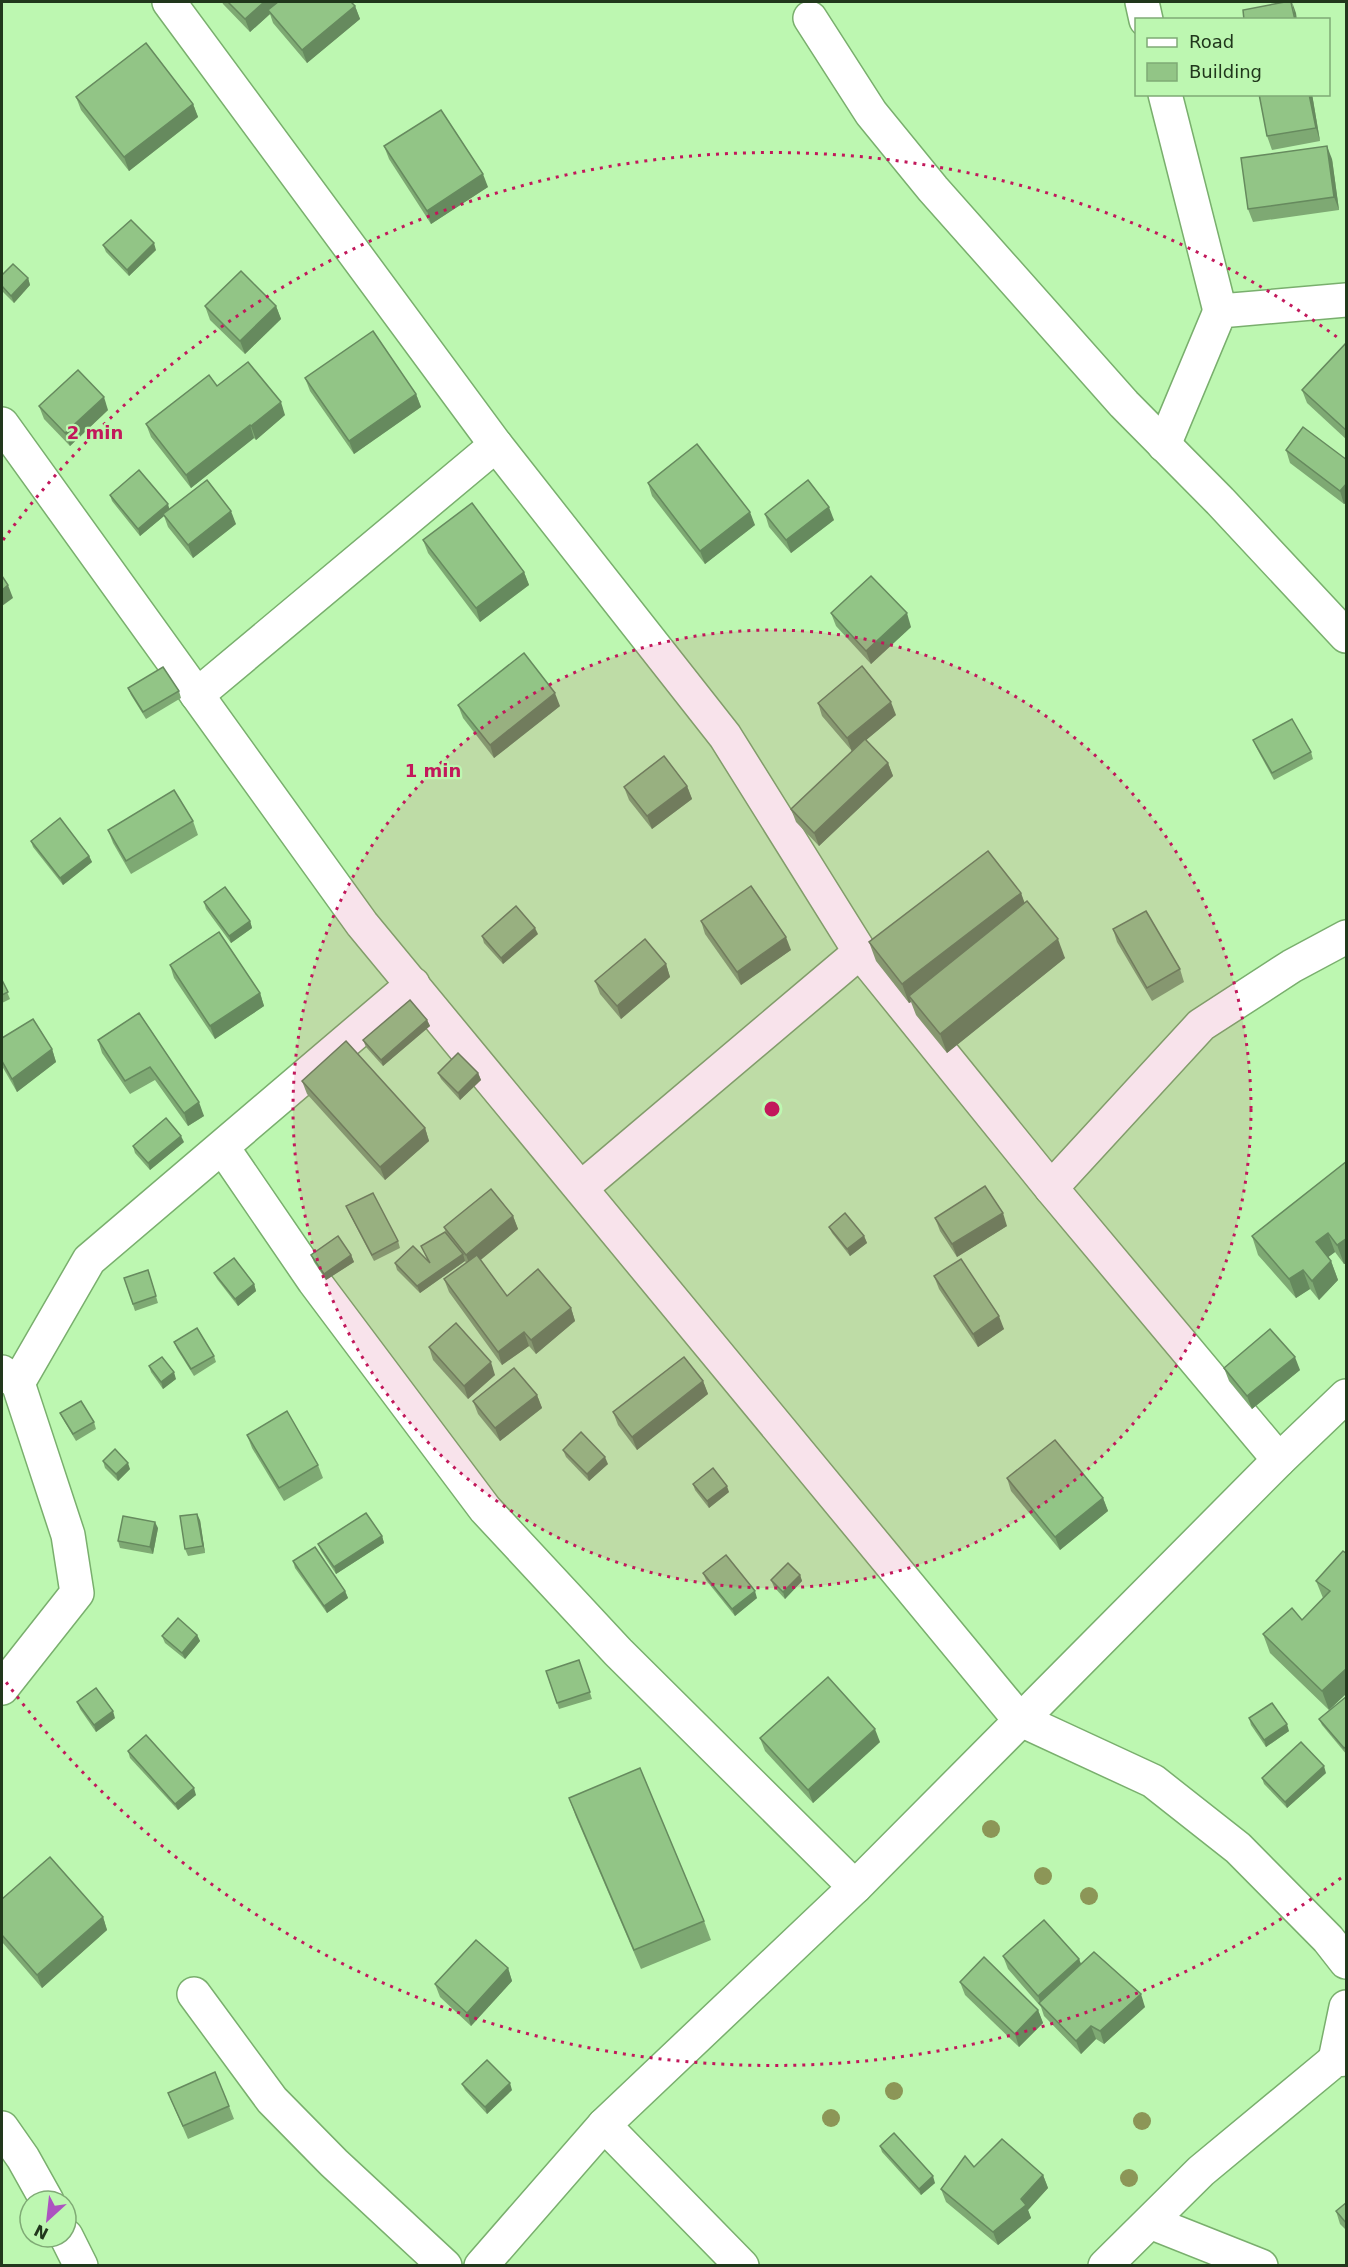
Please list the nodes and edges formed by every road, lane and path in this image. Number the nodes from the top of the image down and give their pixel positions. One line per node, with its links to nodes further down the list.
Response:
1 (169, 2): 9 (street)
2 (1142, 2): 4 (street)
3 (810, 18): 10 (street)
4 (1146, 18)
5 (1166, 96): 7 (street)
6 (1347, 300): 7 (street)
7 (1220, 311): 10 (street)
8 (2, 424): 12 (street)
9 (496, 445): 12 (street); 14 (street)
10 (1164, 445): 11 (street)
11 (1347, 636)
12 (197, 694): 15 (street)
13 (1347, 937): 18 (street)
14 (860, 952): 17 (street); 18 (street)
15 (412, 984): 16 (street); 17 (street)
16 (223, 1148): 19 (street); 24 (street)
17 (581, 1188): 23 (street)
18 (1051, 1188): 21 (street)
19 (10, 1377): 22 (street)
20 (1347, 1396): 21 (street)
21 (1278, 1460): 23 (street)
22 (2, 1688)
23 (1019, 1719): 24 (street); 25 (street)
24 (855, 1887): 29 (street)
25 (1347, 1962)
26 (194, 1994): 35 (street)
27 (1347, 2007): 28 (street)
28 (1341, 2060): 32 (street)
29 (604, 2125): 36 (street); 37 (street)
30 (2, 2128): 31 (street)
31 (40, 2189)
32 (1150, 2222): 38 (street); 39 (street)
33 (73, 2249): 34 (street)
34 (81, 2265)
35 (445, 2265)
36 (482, 2265)
37 (742, 2265)
38 (1105, 2265)
39 (1261, 2265)

